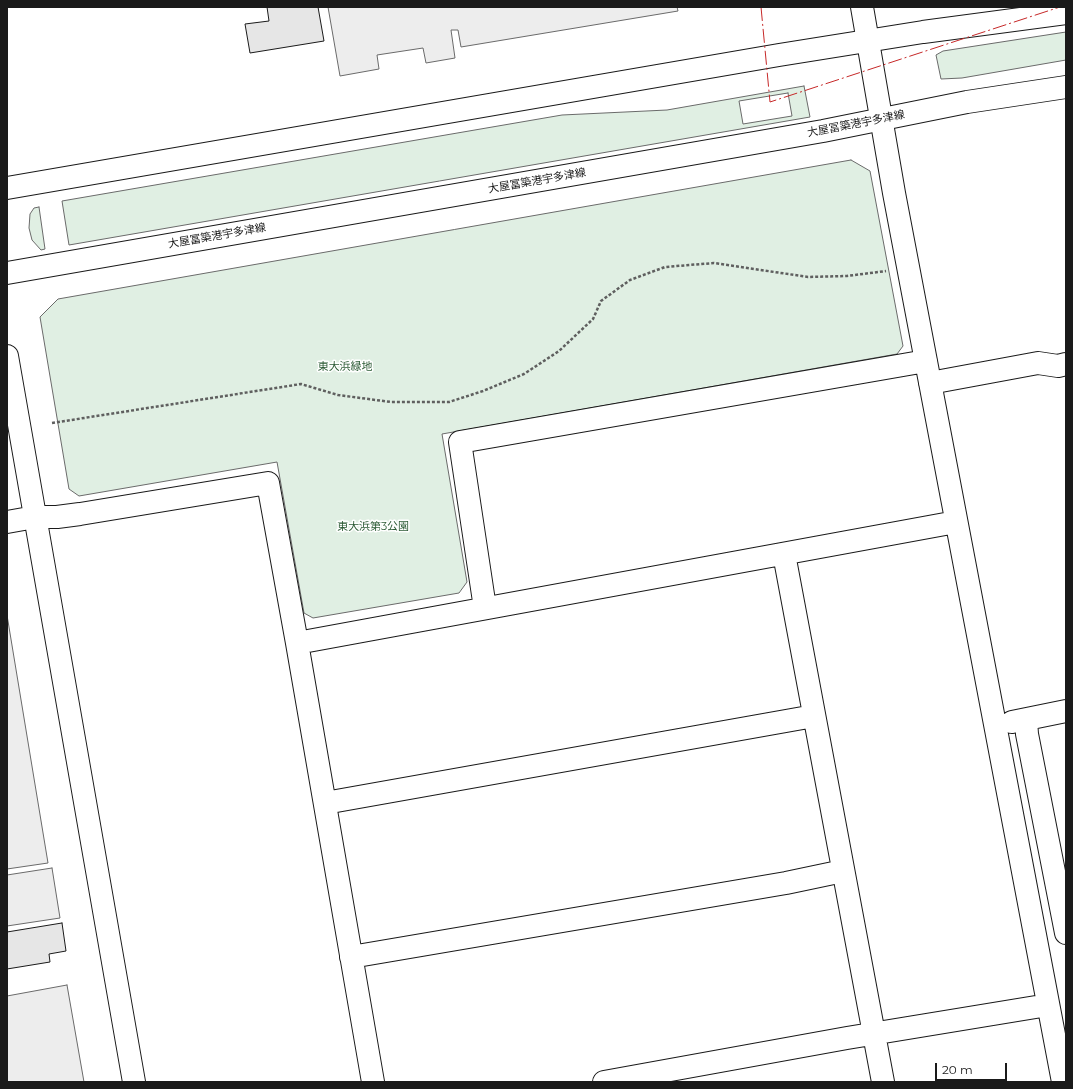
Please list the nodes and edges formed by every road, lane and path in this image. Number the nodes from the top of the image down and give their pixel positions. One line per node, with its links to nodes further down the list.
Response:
1 (862, 7): 3 (street)
2 (1066, 12): 3 (street)
3 (868, 41): 5 (street); 6 (street)
4 (1066, 87): 5 (street, 大屋冨築港宇多津線)
5 (881, 119): 8 (street, 大屋冨築港宇多津線); 10 (street)
6 (7, 188)
7 (891, 270): 13 (path)
8 (7, 272)
9 (7, 356): 14 (street)
10 (926, 361): 12 (street); 18 (street)
11 (1066, 364): 12 (street)
12 (930, 383): 16 (street)
13 (52, 423)
14 (35, 517): 15 (street); 19 (street); 31 (street)
15 (7, 522)
16 (956, 522): 17 (street); 23 (street)
17 (784, 554): 18 (street); 21 (street)
18 (485, 608): 19 (street)
19 (298, 643): 24 (street)
20 (1066, 712): 22 (street)
21 (814, 716): 24 (street); 25 (street)
22 (1026, 720): 23 (street); 26 (street)
23 (995, 724): 29 (street)
24 (325, 803): 28 (street)
25 (843, 871): 28 (street); 30 (street)
26 (1062, 889): 27 (street)
27 (1066, 933)
28 (351, 957): 32 (street)
29 (1048, 1005): 30 (street); 35 (street)
30 (873, 1035): 33 (street); 34 (street)
31 (134, 1082)
32 (372, 1082)
33 (604, 1082)
34 (883, 1082)
35 (1062, 1082)

